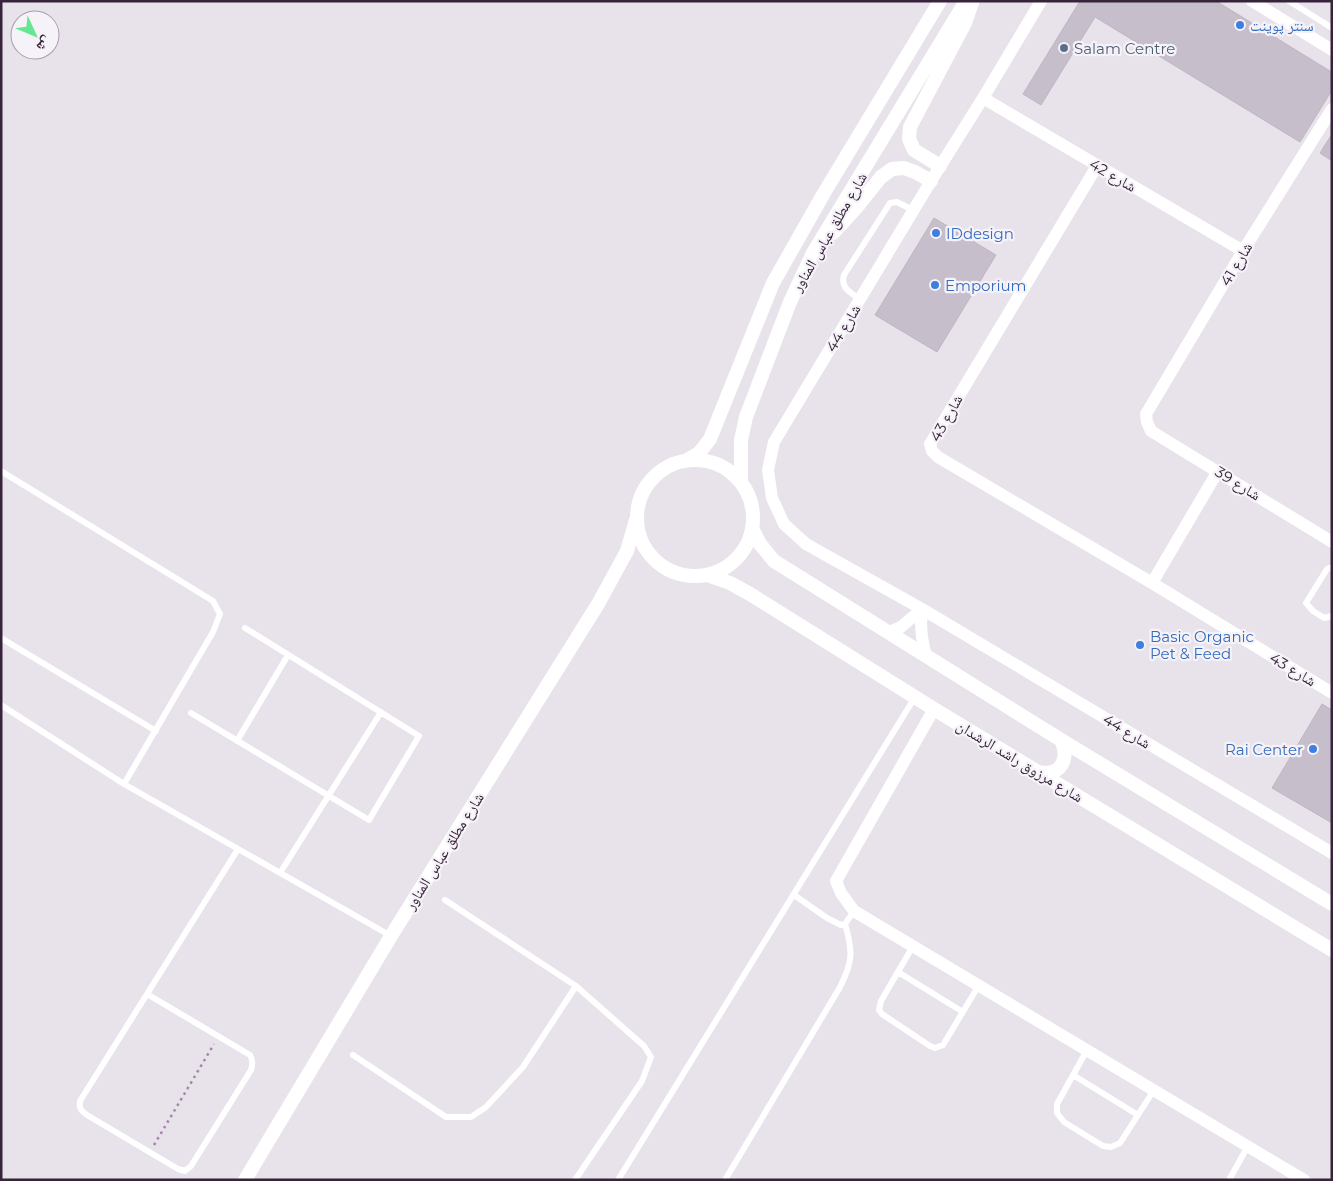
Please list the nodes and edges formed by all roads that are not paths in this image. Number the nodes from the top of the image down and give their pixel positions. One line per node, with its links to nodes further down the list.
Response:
1 (940, 1): 19 (street, شارع مطلق عباس المناور)
2 (966, 1): 16 (street, شارع مطلق عباس المناور)
3 (973, 1): 11 (street)
4 (1041, 1): 9 (street, شارع 44)
5 (1252, 1): 8 (street)
6 (1289, 1): 7 (lane)
7 (1332, 28)
8 (1332, 50)
9 (983, 98): 11 (street, شارع 44); 12 (street, شارع 42)
10 (1332, 108): 15 (street, شارع 41)
11 (940, 166): 13 (street, شارع 44)
12 (1097, 166): 15 (street, شارع 42); 28 (street, شارع 43)
13 (931, 181): 14 (street, شارع 44); 16 (street)
14 (913, 210): 17 (street, شارع 44); 17 (lane)
15 (1243, 251): 18 (street, شارع 41)
16 (814, 254): 22 (street, شارع مطلق عباس المناور)
17 (860, 299): 29 (street, شارع 44)
18 (1147, 422): 21 (street, شارع 39)
19 (688, 460): 22 (street); 23 (street)
20 (1, 471): 42 (lane)
21 (1218, 471): 25 (street, شارع 39); 28 (street)
22 (741, 482): 24 (street)
23 (636, 520): 27 (street); 56 (street, شارع مطلق عباس المناور)
24 (752, 528): 27 (street); 32 (street)
25 (1332, 542)
26 (1332, 567): 30 (lane)
27 (707, 575): 37 (street, شارع مرزوق راشد الرشدان)
28 (1152, 583): 36 (street, شارع 43)
29 (922, 609): 32 (street); 35 (street); 49 (street, شارع 44)
30 (1332, 616)
31 (245, 628): 34 (lane)
32 (889, 632): 35 (street)
33 (1, 638): 42 (lane)
34 (288, 655): 40 (lane); 44 (lane)
35 (926, 655): 43 (street)
36 (1332, 693)
37 (915, 697): 39 (street, شارع مرزوق راشد الرشدان); 51 (lane)
38 (1, 705): 46 (lane)
39 (934, 709): 45 (street, شارع مرزوق راشد الرشدان); 54 (street)
40 (380, 712): 47 (lane); 47 (lane)
41 (192, 713): 44 (lane)
42 (156, 730): 46 (lane)
43 (1060, 740): 45 (street); 53 (street)
44 (237, 741): 47 (lane)
45 (1038, 772): 58 (street, شارع مرزوق راشد الرشدان)
46 (124, 784): 48 (lane)
47 (328, 796): 50 (lane)
48 (238, 849): 50 (lane); 62 (lane)
49 (1332, 853)
50 (280, 873): 56 (lane)
51 (794, 895): 55 (lane); 72 (lane)
52 (445, 900): 61 (lane)
53 (1332, 904)
54 (854, 910): 55 (lane); 57 (street)
55 (845, 924): 73 (lane)
56 (391, 936): 70 (street, شارع مطلق عباس المناور)
57 (913, 946): 59 (lane); 60 (street)
58 (1332, 950)
59 (898, 972): 63 (lane); 63 (lane)
60 (979, 985): 63 (lane); 64 (street)
61 (576, 986): 65 (lane); 71 (lane)
62 (147, 994): 62 (lane)
63 (963, 1012)
64 (1087, 1050): 66 (lane); 67 (street)
65 (353, 1055)
66 (1073, 1075): 68 (lane); 68 (lane)
67 (1154, 1090): 68 (lane); 69 (street)
68 (1138, 1115)
69 (1248, 1146): 74 (lane); 75 (street)
70 (245, 1180)
71 (575, 1180)
72 (618, 1180)
73 (725, 1180)
74 (1229, 1180)
75 (1304, 1180)

